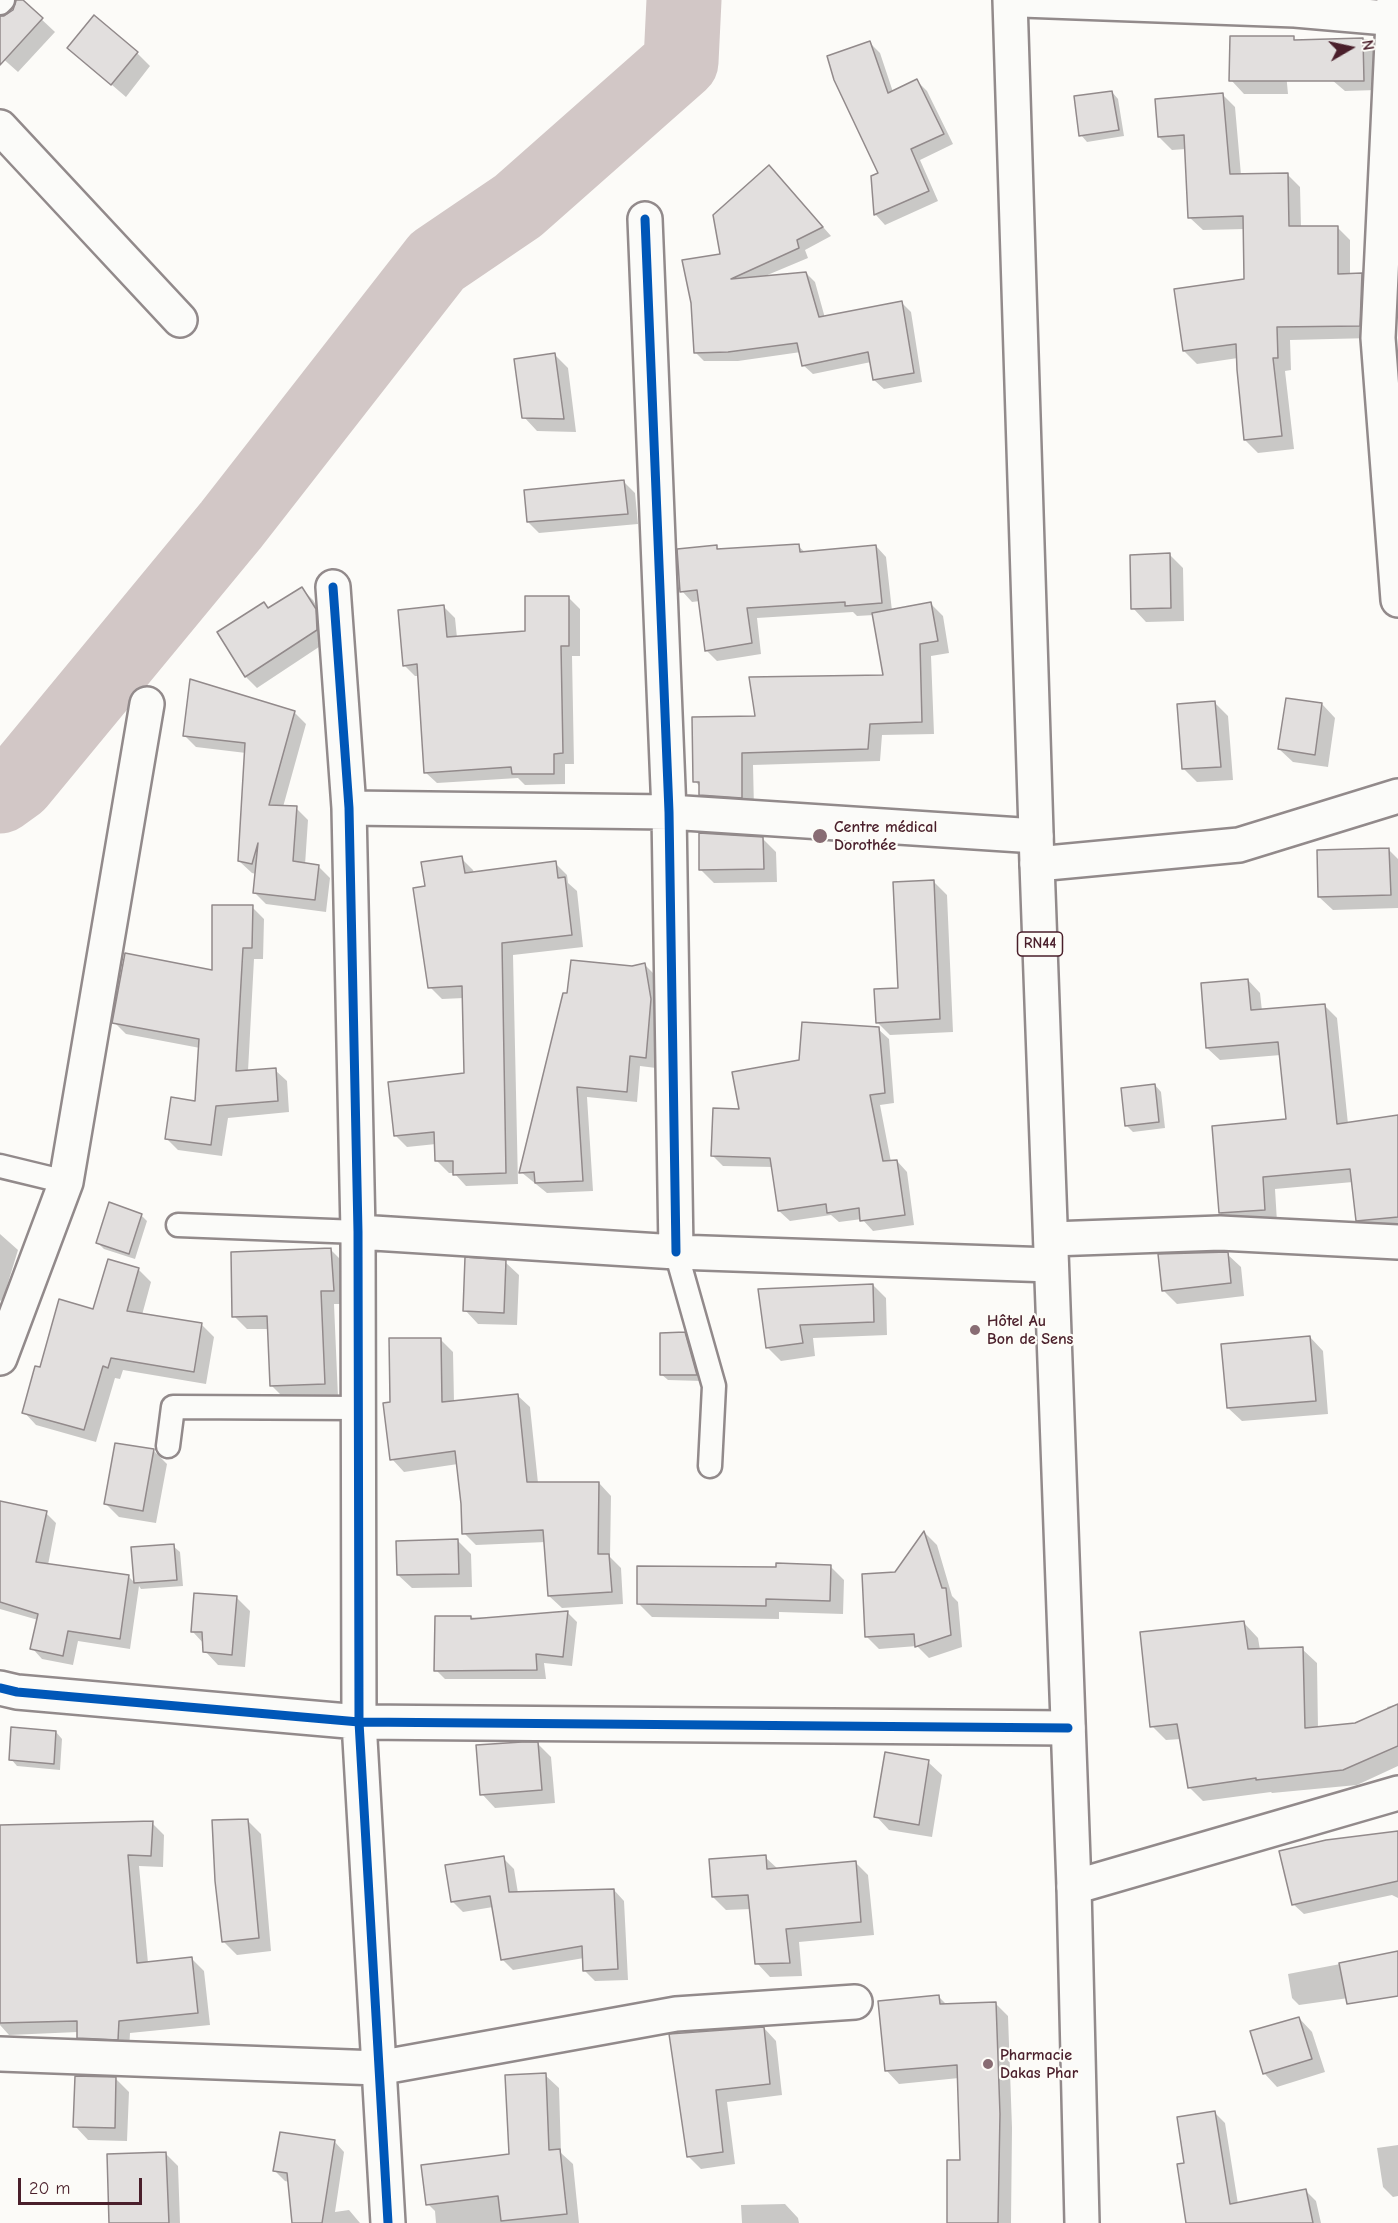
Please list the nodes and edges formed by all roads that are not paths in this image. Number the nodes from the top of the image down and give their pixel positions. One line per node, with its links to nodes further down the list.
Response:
1 (1010, 0): 13 (street, RN44)
2 (1022, 0): 3 (street)
3 (1396, 13): 8 (street)
4 (0, 127): 6 (street)
5 (645, 219): 12 (street)
6 (180, 320)
7 (333, 587): 11 (street)
8 (1398, 600)
9 (147, 704): 15 (street)
10 (1398, 796): 13 (street)
11 (349, 808): 12 (street); 17 (street)
12 (669, 812): 13 (street); 19 (street)
13 (1037, 850): 20 (street, RN44)
14 (0, 1166): 15 (lane)
15 (66, 1182): 21 (street)
16 (178, 1225): 17 (lane)
17 (358, 1232): 19 (street); 22 (street)
18 (1398, 1242): 20 (street)
19 (676, 1252): 20 (street); 24 (lane)
20 (1051, 1252): 27 (street, RN44)
21 (0, 1359)
22 (359, 1407): 23 (lane); 26 (street)
23 (168, 1446)
24 (710, 1466)
25 (0, 1688): 26 (street)
26 (359, 1722): 27 (street); 32 (street)
27 (1068, 1728): 29 (street, RN44)
28 (1398, 1793): 29 (street)
29 (1074, 1887): 34 (street, RN44)
30 (855, 2002): 32 (street)
31 (0, 2054): 32 (street)
32 (378, 2068): 33 (street)
33 (388, 2223)
34 (1082, 2223)

